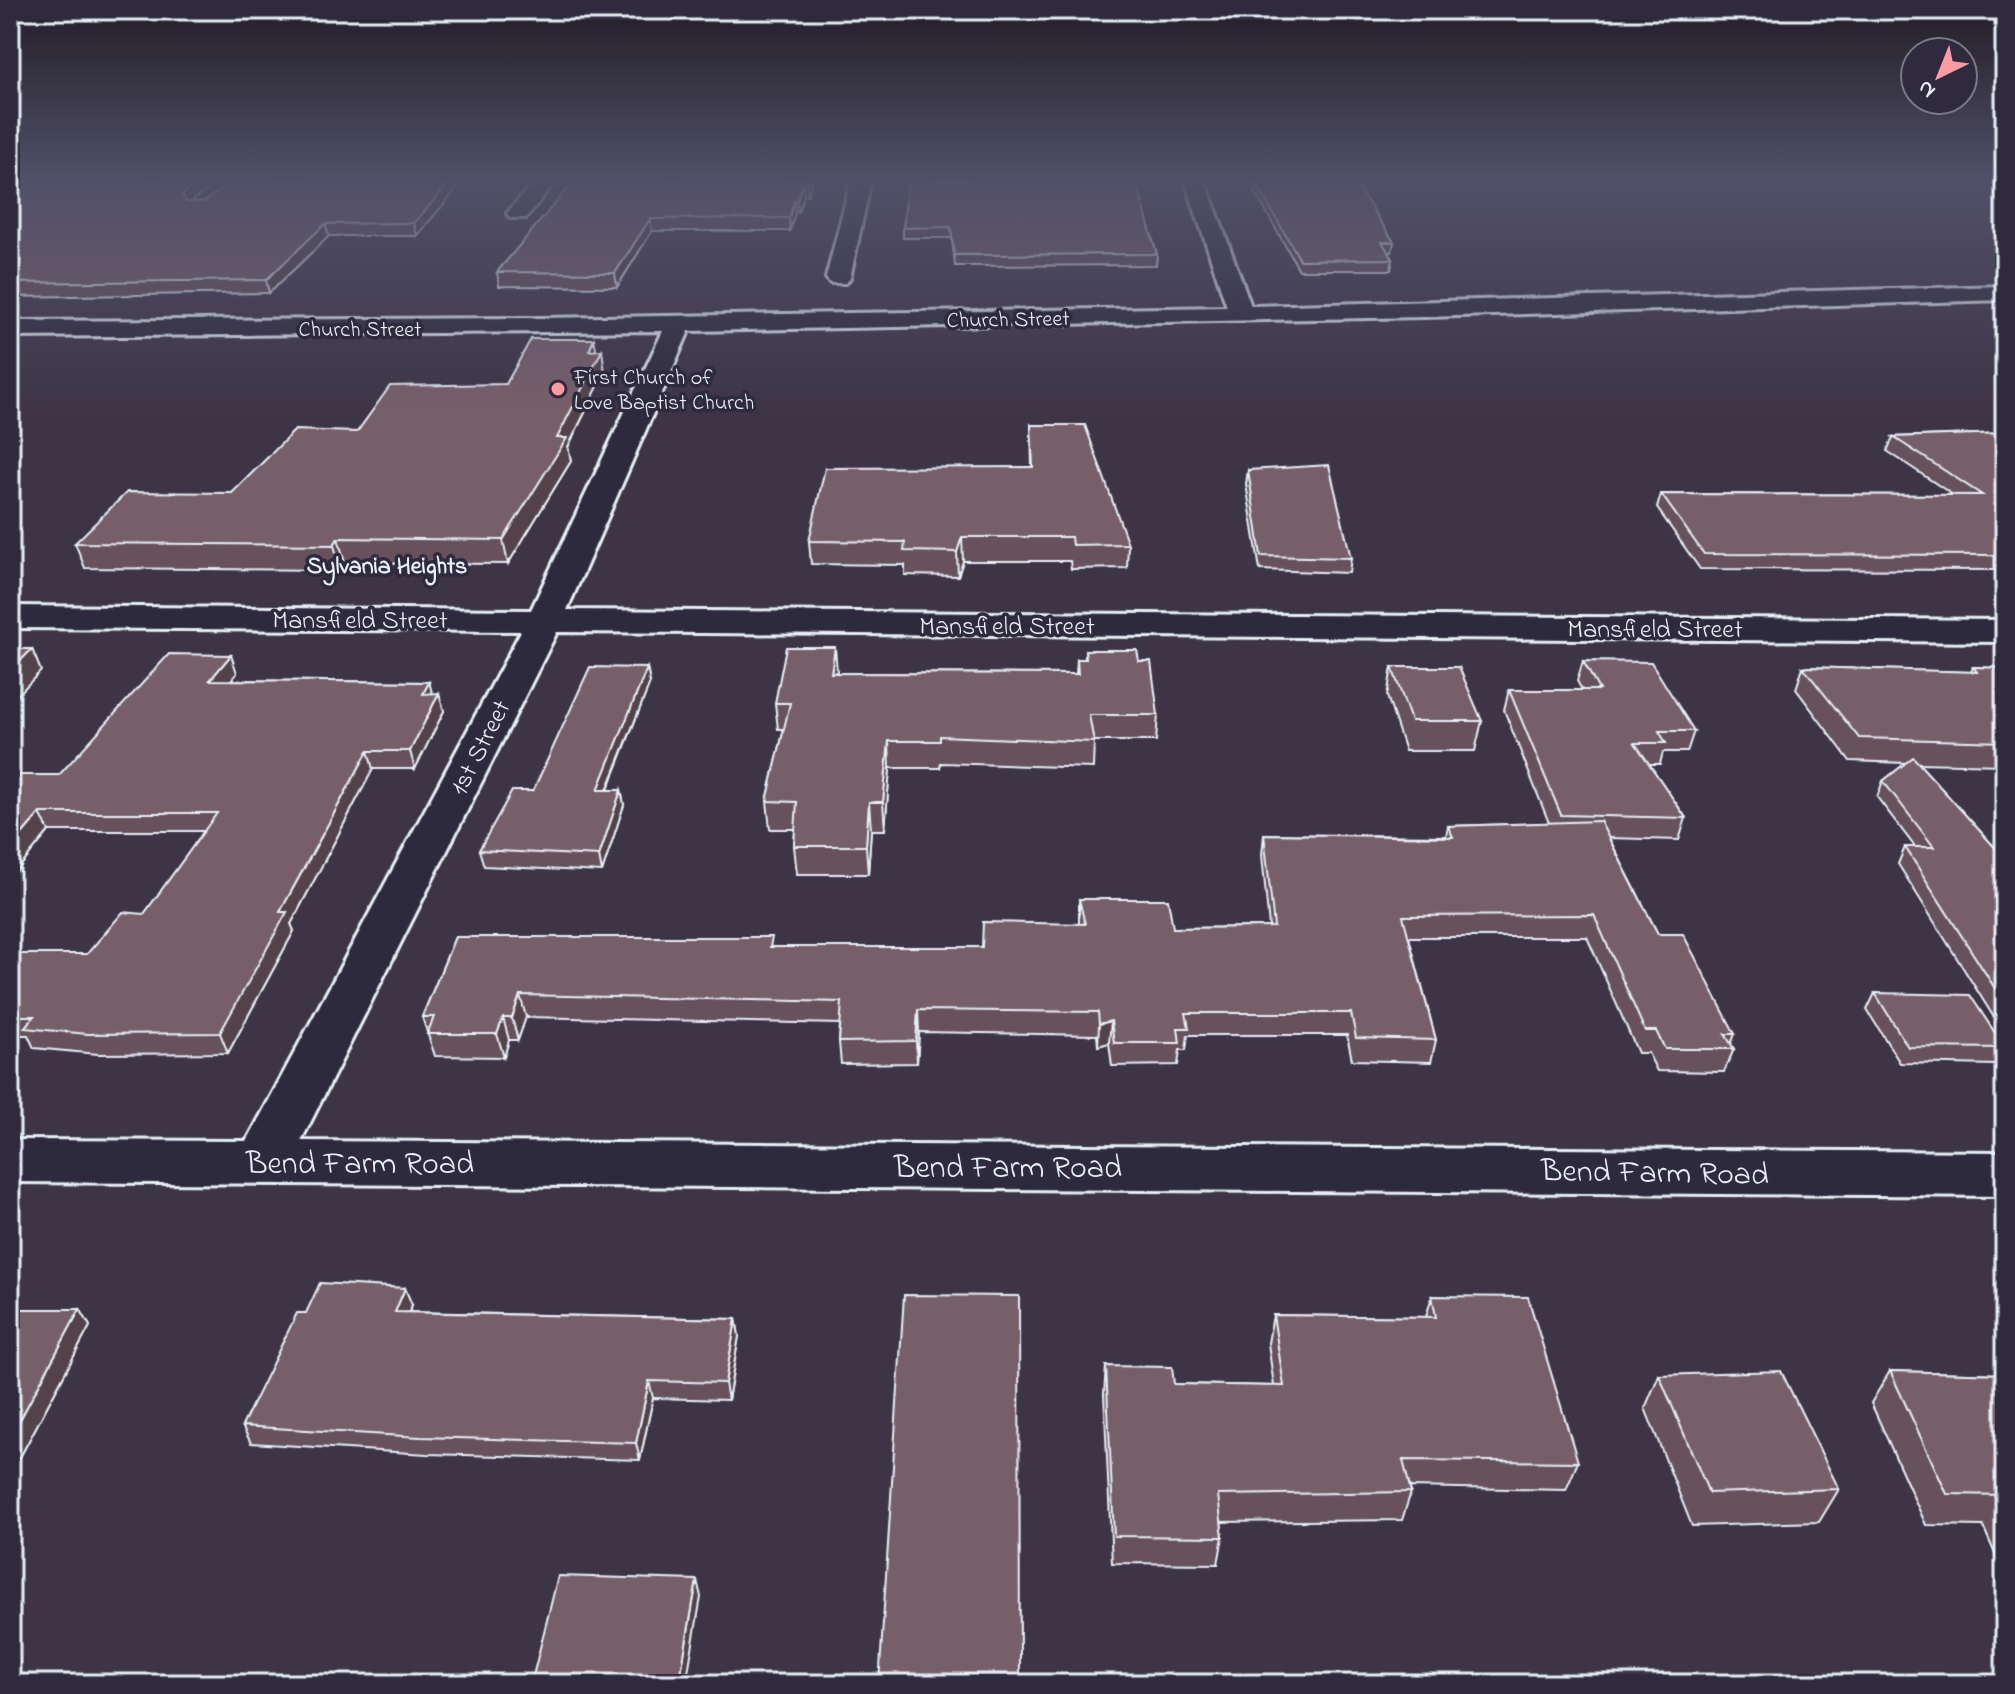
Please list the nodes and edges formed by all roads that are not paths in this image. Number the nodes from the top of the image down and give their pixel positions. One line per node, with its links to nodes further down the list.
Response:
1 (842, 259): 3 (street)
2 (1222, 259): 5 (street)
3 (838, 278)
4 (2005, 293): 5 (street, Church Street)
5 (1241, 313): 6 (street, Church Street)
6 (679, 325): 7 (street, Church Street); 9 (street, 1st Street)
7 (10, 329)
8 (10, 617): 9 (street, Mansfield Street)
9 (544, 621): 10 (street, Mansfield Street); 12 (street, 1st Street)
10 (2005, 631)
11 (10, 1161): 12 (street, Bend Farm Road)
12 (264, 1161): 13 (street, Bend Farm Road)
13 (2005, 1174)

